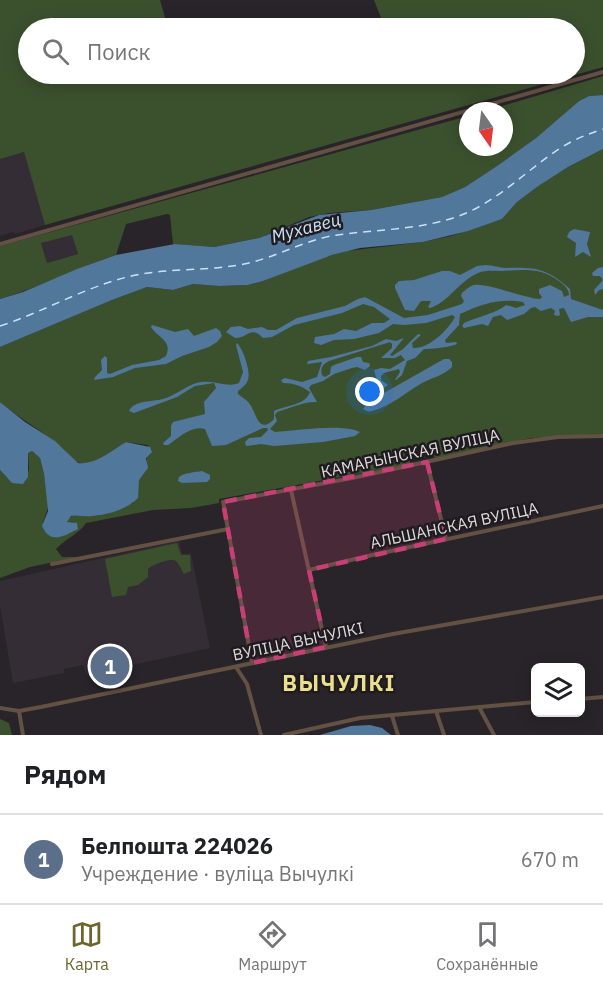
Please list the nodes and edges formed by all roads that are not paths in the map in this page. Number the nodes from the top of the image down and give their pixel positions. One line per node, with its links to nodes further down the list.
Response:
1 (603, 72): 2 (street)
2 (585, 77)
3 (561, 84): 4 (street)
4 (0, 244)
5 (603, 436): 6 (street, КАМАРЫНСКАЯ ВУЛІЦА)
6 (427, 462): 7 (street, КАМАРЫНСКАЯ ВУЛІЦА); 10 (street)
7 (291, 490): 9 (street, КАМАРЫНСКАЯ ВУЛІЦА); 12 (street)
8 (603, 506): 10 (street, АЛЬШАНСКАЯ ВУЛІЦА)
9 (228, 529): 11 (street); 15 (street)
10 (446, 539): 12 (street, АЛЬШАНСКАЯ ВУЛІЦА)
11 (52, 564)
12 (309, 570): 14 (street)
13 (603, 597): 14 (street, ВУЛІЦА ВЫЧУЛКІ)
14 (326, 647): 15 (street, ВУЛІЦА ВЫЧУЛКІ)
15 (252, 663): 16 (street, ВУЛІЦА ВЫЧУЛКІ)
16 (236, 666): 22 (street, ВУЛІЦА ВЫЧУЛКІ); 26 (street)
17 (603, 698): 18 (street)
18 (585, 699)
19 (531, 702): 20 (street)
20 (479, 707): 23 (street); 30 (street)
21 (0, 708): 22 (street, ВУЛІЦА ВЫЧУЛКІ)
22 (19, 711): 25 (street)
23 (436, 711): 24 (street); 29 (street)
24 (392, 716): 27 (street); 28 (street)
25 (23, 735)
26 (261, 735)
27 (284, 735)
28 (398, 735)
29 (444, 735)
30 (494, 735)

